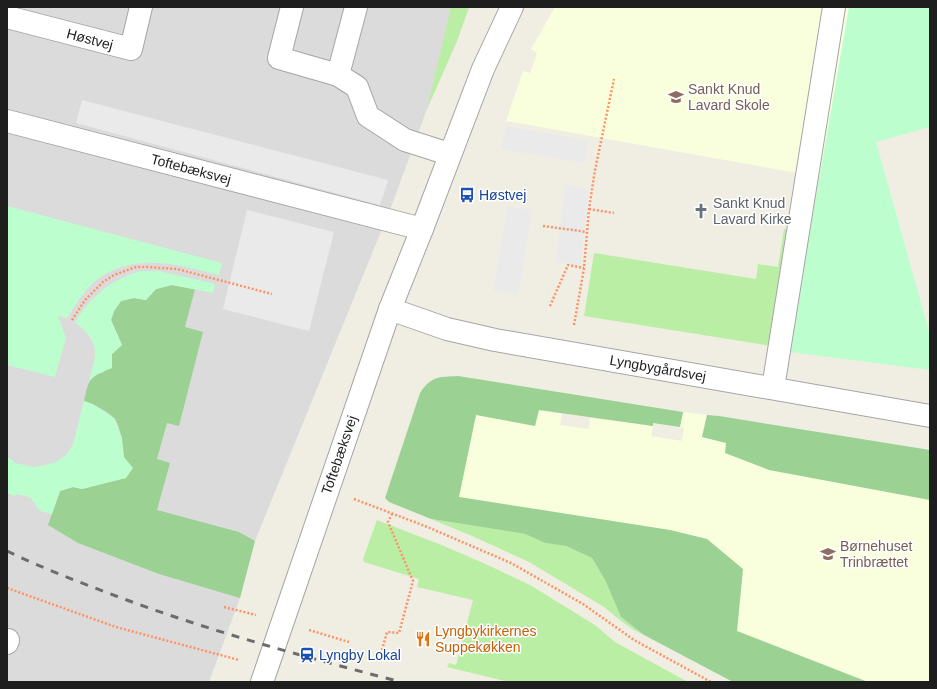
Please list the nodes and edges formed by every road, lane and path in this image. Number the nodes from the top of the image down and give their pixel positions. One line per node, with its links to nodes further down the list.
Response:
1 (142, 7): 6 (street, Høstvej)
2 (292, 7): 7 (street)
3 (356, 7): 7 (street)
4 (512, 7): 10 (street, Toftebæksvej)
5 (834, 7): 22 (street)
6 (7, 17)
7 (338, 75): 10 (street)
8 (614, 79): 11 (path)
9 (7, 121): 14 (street, Toftebæksvej)
10 (449, 154): 14 (street, Toftebæksvej)
11 (589, 209): 12 (path); 15 (path)
12 (614, 212)
13 (543, 226): 15 (path)
14 (422, 229): 19 (street, Toftebæksvej)
15 (587, 232): 16 (path)
16 (584, 268): 18 (path); 21 (path)
17 (272, 294): 20 (path)
18 (550, 306)
19 (390, 309): 21 (street, Lyngbygårdsvej); 24 (street, Toftebæksvej)
20 (72, 320)
21 (570, 353): 22 (street, Lyngbygårdsvej)
22 (773, 388): 23 (street, Lyngbygårdsvej)
23 (930, 416)
24 (327, 489): 25 (path); 28 (street, Toftebæksvej)
25 (392, 514): 27 (path); 29 (path)
26 (7, 588): 28 (path)
27 (382, 650)
28 (264, 674)
29 (711, 682)

